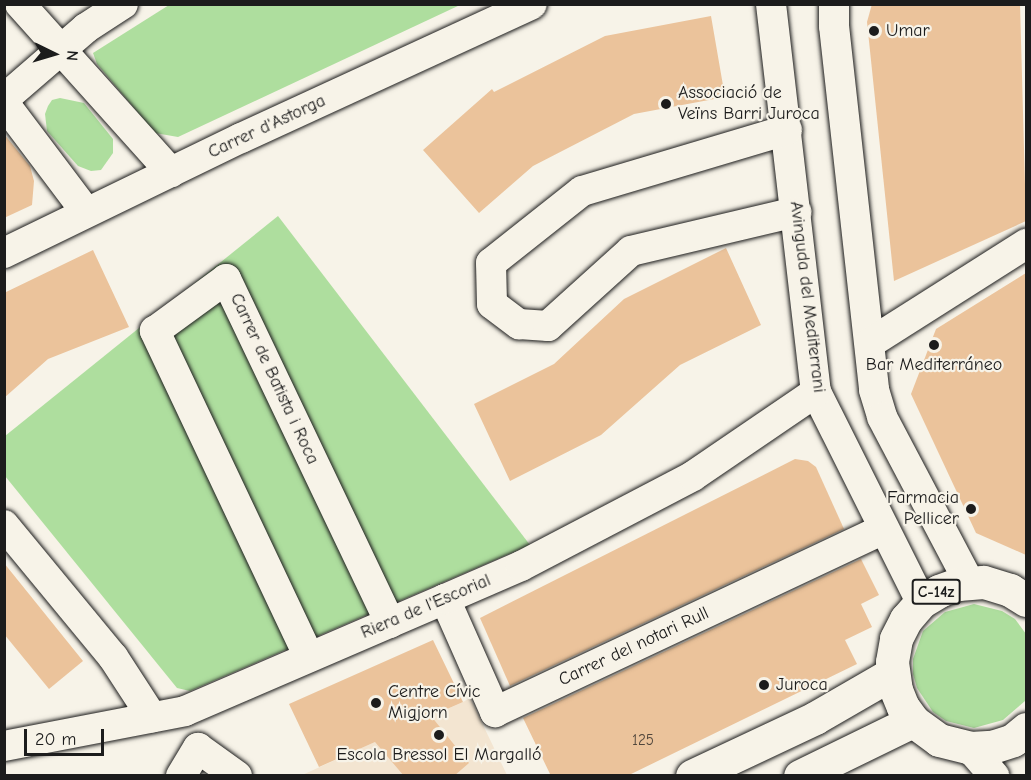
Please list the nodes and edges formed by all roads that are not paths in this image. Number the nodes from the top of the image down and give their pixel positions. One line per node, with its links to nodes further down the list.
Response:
1 (20, 4): 6 (street)
2 (123, 4): 6 (street)
3 (532, 4): 9 (street, Carrer d'Astorga)
4 (771, 4): 8 (street, Avinguda del Mediterrani)
5 (834, 4): 14 (street)
6 (61, 50): 7 (street); 9 (street)
7 (4, 101): 11 (street)
8 (787, 130): 10 (street, Avinguda del Mediterrani); 10 (street)
9 (171, 172): 11 (street, Carrer d'Astorga)
10 (795, 212): 15 (street, Avinguda del Mediterrani)
11 (86, 213): 13 (street, Carrer d'Astorga)
12 (1026, 244): 14 (street)
13 (4, 253)
14 (870, 344): 18 (street)
15 (816, 392): 17 (street, Avinguda del Mediterrani); 19 (street, Riera de l'Escorial)
16 (4, 525): 23 (street)
17 (884, 529): 19 (street, Carrer del notari Rull); 21 (street, Avinguda del Mediterrani)
18 (969, 582): 20 (main road, C-14z); 21 (main road, C-14z)
19 (445, 599): 22 (street, Riera de l'Escorial)
20 (1026, 600)
21 (921, 602): 25 (main road, C-14z)
22 (390, 623): 24 (street, Riera de l'Escorial); 24 (street, Carrer de Batista i Roca)
23 (113, 657): 27 (street); 29 (street)
24 (309, 657): 26 (street, Riera de l'Escorial)
25 (893, 673): 28 (main road, C-14z); 36 (main road)
26 (185, 711): 27 (street, Riera de l'Escorial); 32 (street)
27 (152, 717): 29 (street, Riera de l'Escorial)
28 (913, 721): 33 (main road, C-14z); 37 (main road)
29 (101, 727): 31 (street, Riera de l'Escorial)
30 (1026, 729): 33 (main road, C-14z)
31 (4, 746)
32 (198, 748): 34 (street); 35 (street)
33 (970, 748): 38 (street)
34 (181, 776)
35 (237, 776)
36 (692, 776)
37 (800, 776)
38 (994, 776)

